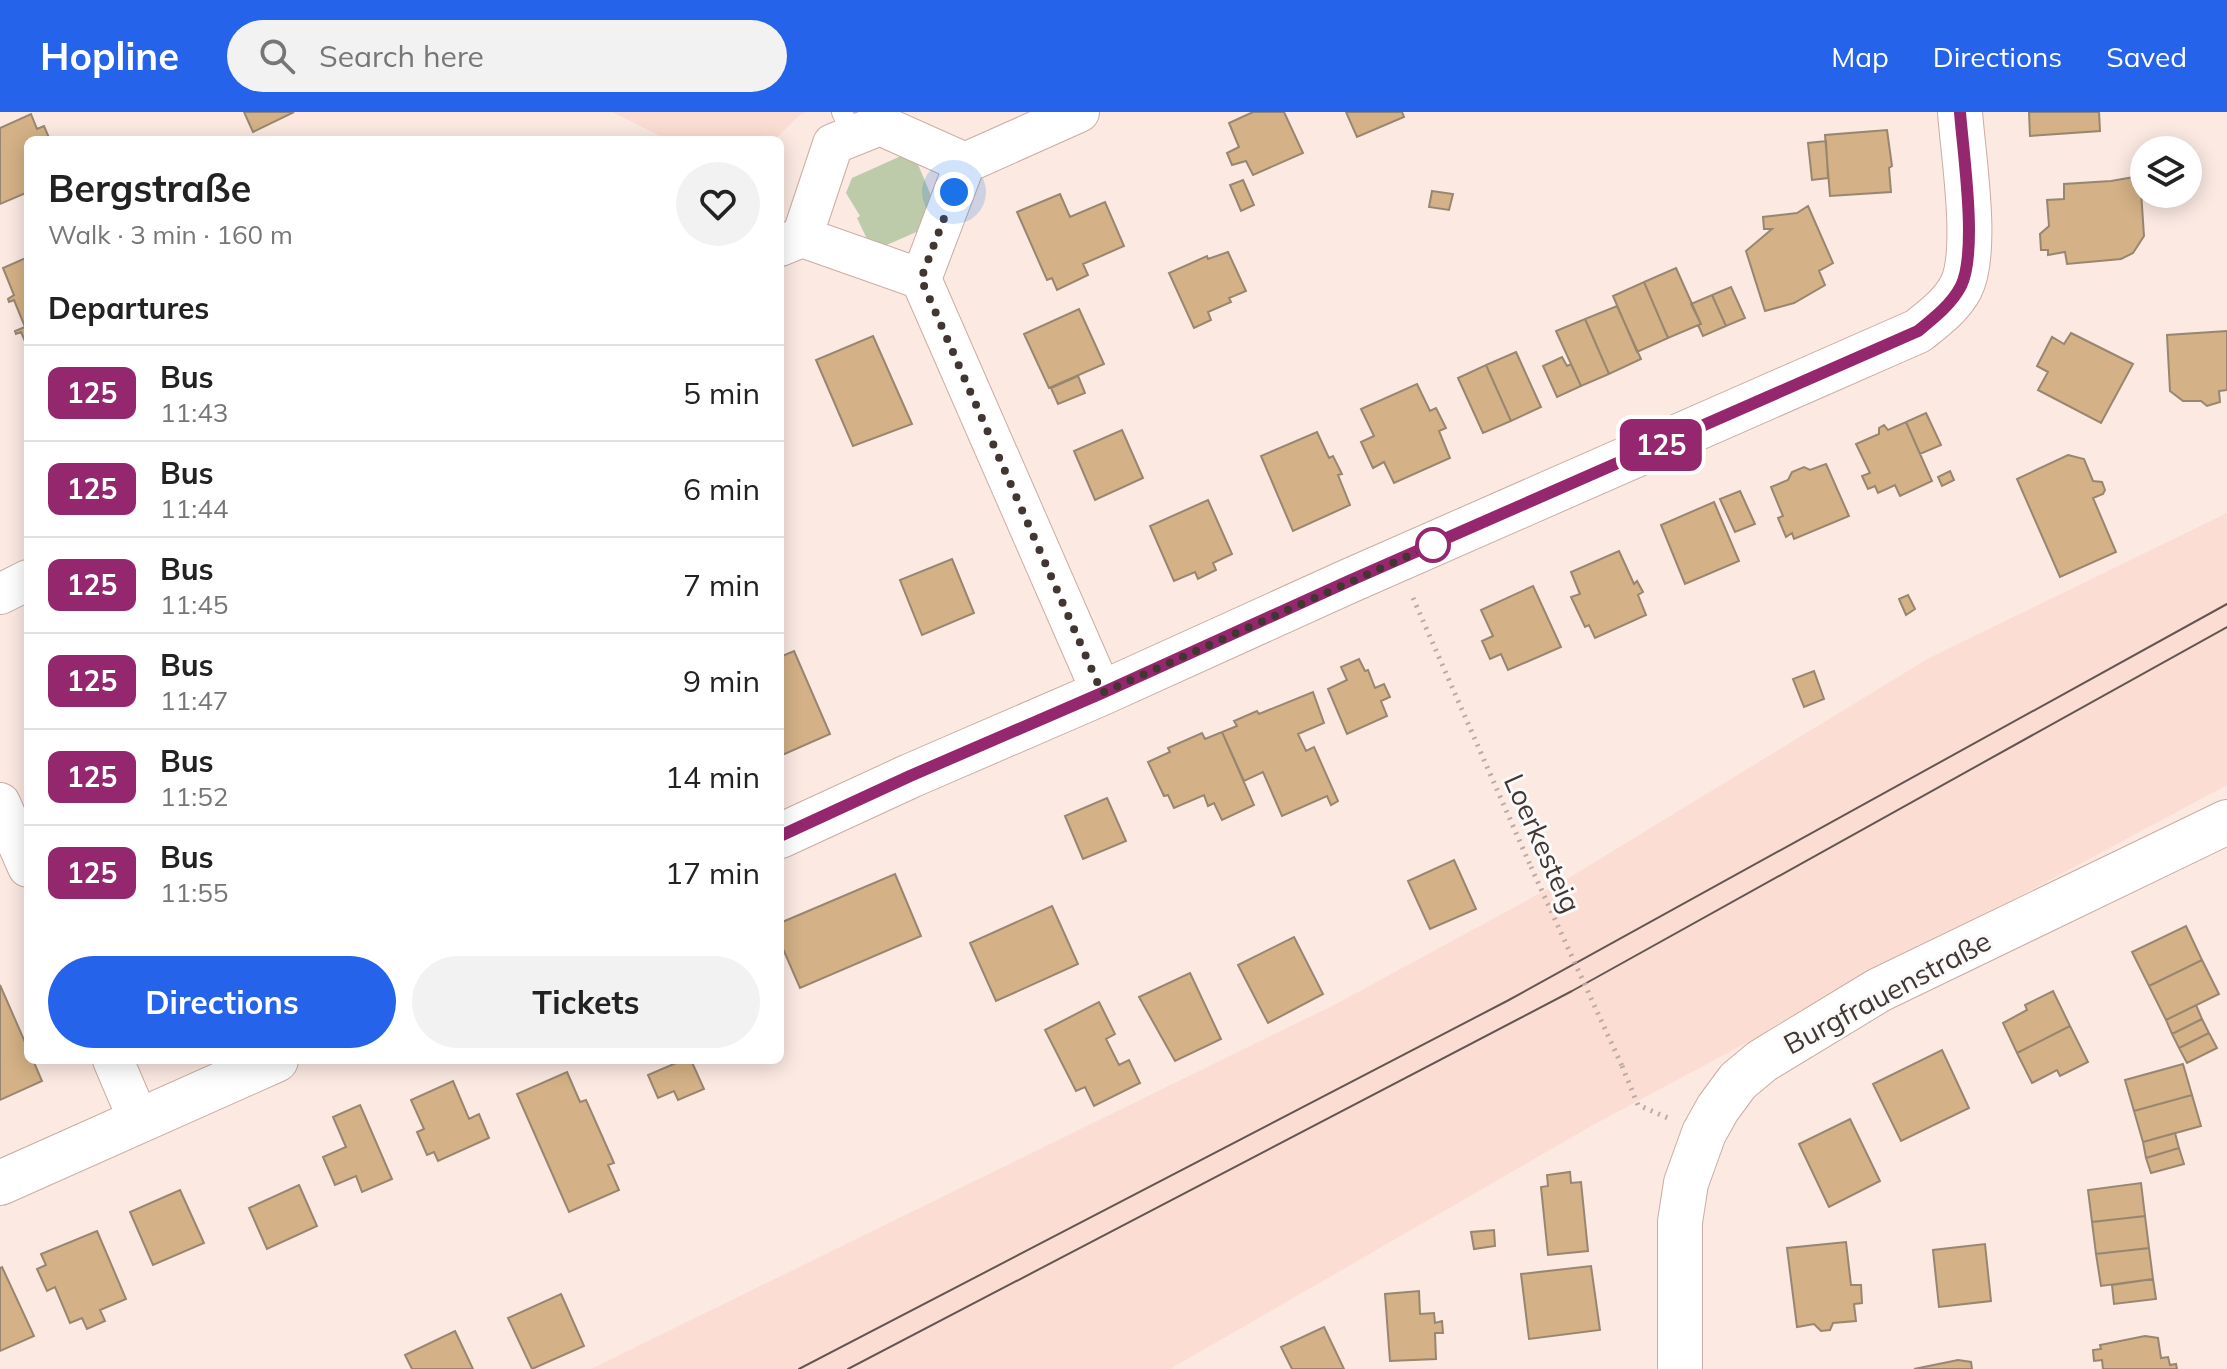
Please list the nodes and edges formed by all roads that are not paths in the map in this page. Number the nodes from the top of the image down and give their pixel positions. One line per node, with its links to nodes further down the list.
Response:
1 (1079, 112): 4 (street)
2 (1960, 112): 9 (street)
3 (847, 124): 4 (street); 5 (street)
4 (965, 163): 6 (street)
5 (791, 241): 6 (street)
6 (921, 279): 9 (street)
7 (24, 582): 8 (street)
8 (0, 594)
9 (1102, 693): 12 (street)
10 (0, 803): 13 (street)
11 (2227, 822): 18 (street, Burgfrauenstraße)
12 (784, 834)
13 (24, 858)
14 (115, 1064): 16 (street)
15 (267, 1064): 16 (street)
16 (139, 1121): 17 (street)
17 (0, 1183)
18 (1680, 1369)

